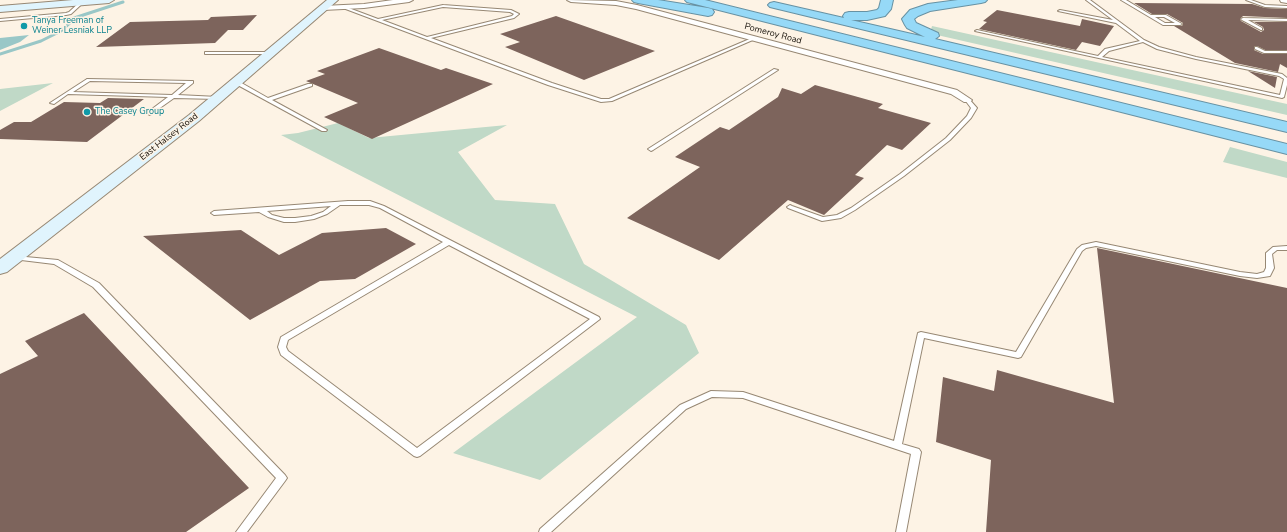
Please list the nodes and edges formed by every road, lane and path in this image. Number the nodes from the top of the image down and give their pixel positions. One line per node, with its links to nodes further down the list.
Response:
1 (109, 0): 12 (main road)
2 (409, 0): 16 (street)
3 (571, 0): 34 (street, Pomeroy Road)
4 (638, 0): 30 (highway)
5 (691, 0): 30 (highway)
6 (714, 0): 54 (highway)
7 (981, 0): 50 (highway)
8 (1088, 0): 23 (lane)
9 (1123, 0): 25 (lane)
10 (1248, 0): 18 (lane)
11 (1284, 0): 13 (street)
12 (83, 1): 19 (main road); 26 (lane)
13 (1287, 1)
14 (766, 3): 17 (highway)
15 (883, 3): 17 (highway)
16 (330, 4): 27 (lane); 39 (main road, East Halsey Road)
17 (779, 6): 50 (highway)
18 (1287, 7)
19 (0, 9)
20 (1060, 11): 24 (lane)
21 (1091, 12): 24 (lane)
22 (1098, 12): 23 (lane)
23 (1104, 12): 29 (lane)
24 (1072, 13): 29 (lane)
25 (1150, 16): 25 (lane)
26 (0, 20)
27 (378, 20): 33 (lane); 33 (lane)
28 (1287, 20): 31 (lane)
29 (1117, 22): 35 (lane)
30 (792, 25): 56 (highway)
31 (1261, 29)
32 (977, 31): 40 (lane)
33 (426, 38): 34 (lane)
34 (753, 39): 48 (street, Pomeroy Road)
35 (1143, 42): 40 (lane); 40 (lane)
36 (1256, 48): 37 (lane)
37 (1287, 52)
38 (207, 53): 39 (lane)
39 (271, 53): 42 (main road, East Halsey Road)
40 (1099, 57)
41 (776, 70): 55 (lane)
42 (236, 82): 46 (main road, East Halsey Road); 47 (lane)
43 (310, 85): 47 (lane)
44 (67, 94): 45 (lane); 45 (lane); 49 (lane)
45 (173, 96): 46 (lane); 51 (lane)
46 (218, 98): 63 (main road, East Halsey Road)
47 (269, 100): 53 (lane)
48 (967, 100): 58 (lane)
49 (52, 103)
50 (1186, 103): 52 (highway)
51 (150, 113)
52 (1287, 127)
53 (324, 130)
54 (1287, 138)
55 (651, 149)
56 (1287, 149)
57 (338, 204): 59 (lane); 59 (lane); 61 (lane)
58 (790, 207)
59 (261, 210): 60 (lane)
60 (214, 213)
61 (448, 242): 61 (lane)
62 (1287, 248): 65 (lane)
63 (14, 258): 64 (main road, East Halsey Road); 66 (lane)
64 (0, 268)
65 (897, 446): 67 (lane); 68 (lane)
66 (241, 532)
67 (544, 532)
68 (901, 532)

